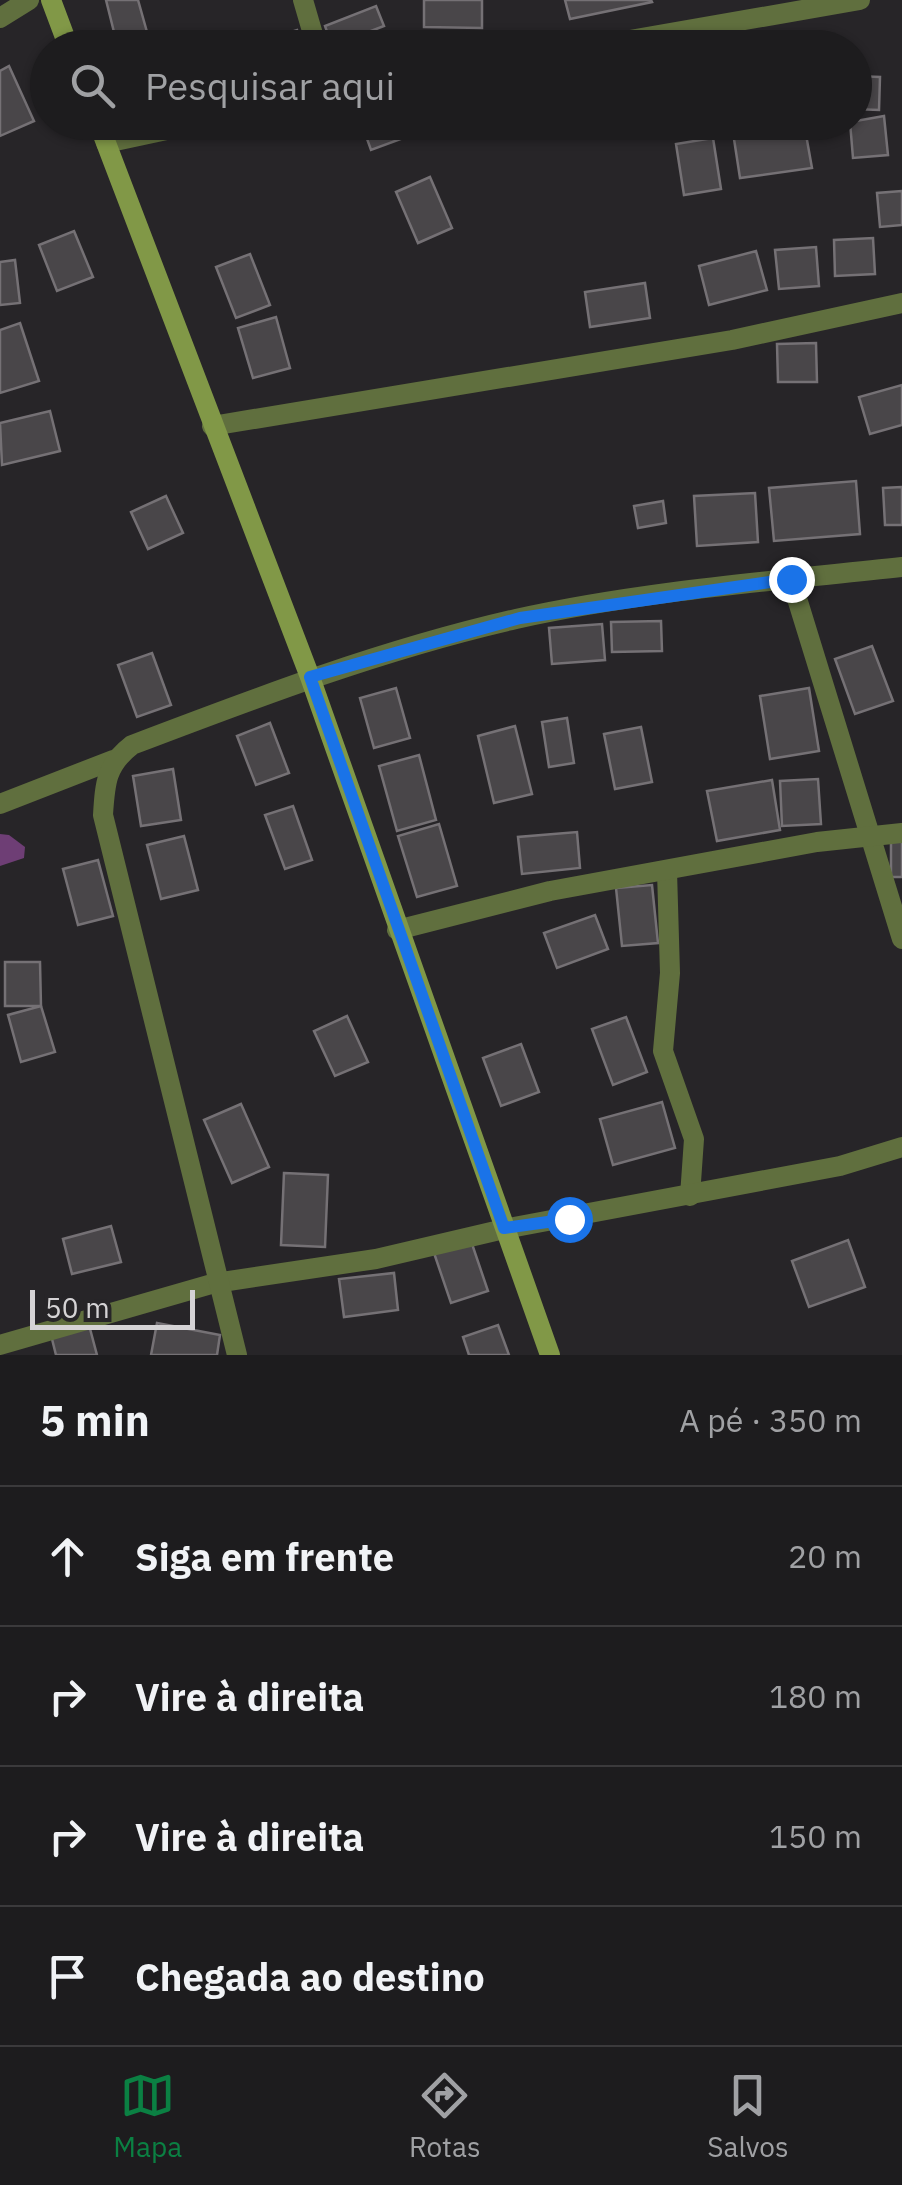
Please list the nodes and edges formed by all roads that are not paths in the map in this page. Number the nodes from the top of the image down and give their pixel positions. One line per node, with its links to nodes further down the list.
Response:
1 (29, 0): 5 (street)
2 (51, 0): 6 (main road)
3 (303, 0): 7 (street)
4 (860, 0): 8 (street)
5 (0, 18)
6 (62, 30)
7 (312, 30)
8 (688, 30)
9 (105, 140): 11 (main road)
10 (120, 140): 11 (street)
11 (106, 143): 13 (main road)
12 (902, 303): 13 (street)
13 (212, 426): 16 (main road)
14 (902, 566): 15 (street)
15 (791, 579): 16 (street); 20 (street)
16 (310, 677): 17 (street); 22 (main road)
17 (113, 760): 18 (street); 27 (street)
18 (0, 804)
19 (902, 833): 20 (street)
20 (868, 836): 21 (street); 23 (street)
21 (667, 871): 22 (street); 25 (street)
22 (397, 930): 26 (main road)
23 (902, 939)
24 (902, 1147): 25 (street)
25 (690, 1196): 26 (street)
26 (504, 1228): 27 (street); 30 (main road)
27 (216, 1283): 28 (street); 29 (street)
28 (11, 1347)
29 (237, 1355)
30 (550, 1355)

